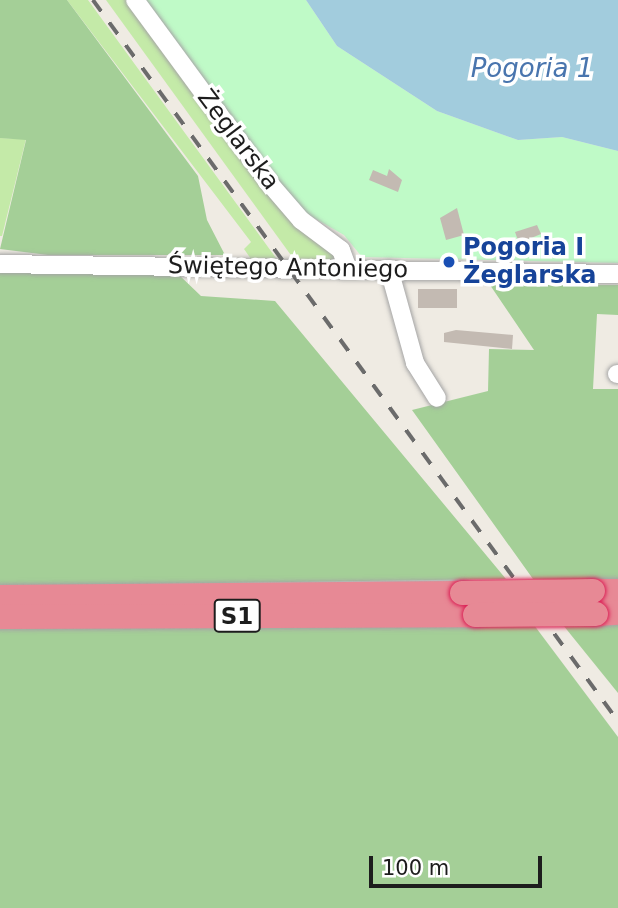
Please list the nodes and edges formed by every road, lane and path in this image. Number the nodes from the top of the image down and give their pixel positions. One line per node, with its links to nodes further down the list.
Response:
1 (135, 0): 3 (street, Żeglarska)
2 (0, 264): 3 (street, Świętego Antoniego)
3 (348, 269): 4 (street, Świętego Antoniego)
4 (389, 269): 5 (street, Świętego Antoniego); 6 (street)
5 (618, 274)
6 (437, 398)
7 (618, 591): 9 (highway, S1)
8 (0, 597): 9 (highway, S1, bridge)
9 (602, 606): 10 (highway, S1, bridge)
10 (0, 617)

